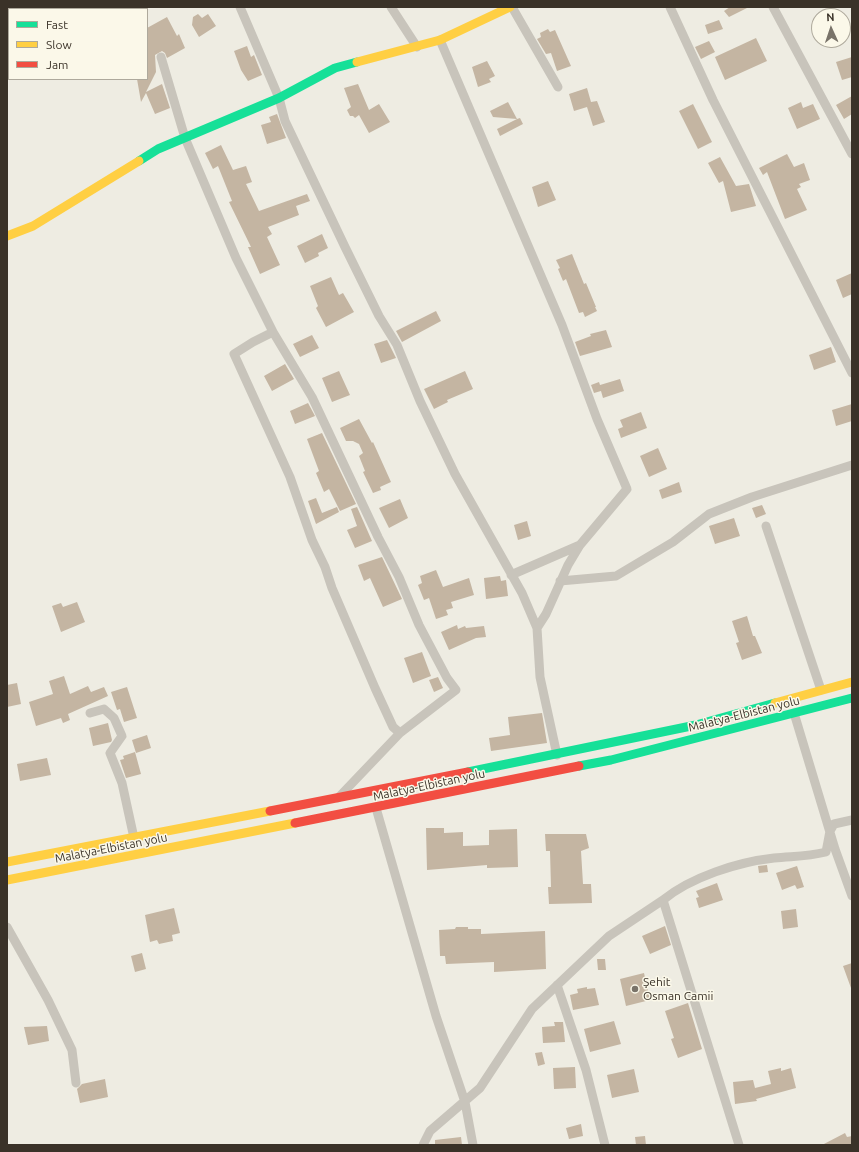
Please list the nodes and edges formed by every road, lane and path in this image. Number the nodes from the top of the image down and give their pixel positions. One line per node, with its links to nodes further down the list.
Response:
1 (240, 7): 10 (street)
2 (391, 7): 7 (street)
3 (511, 7): 6 (main road); 9 (street)
4 (670, 7): 15 (street)
5 (773, 7): 12 (street)
6 (440, 40): 7 (main road); 18 (street)
7 (417, 47): 10 (main road)
8 (161, 57): 11 (street)
9 (558, 87)
10 (279, 98): 11 (main road); 19 (street)
11 (185, 138): 13 (main road); 14 (street)
12 (852, 154)
13 (7, 236)
14 (273, 332): 27 (street); 27 (street)
15 (852, 373)
16 (852, 465): 20 (street)
17 (766, 526): 23 (street)
18 (580, 545): 19 (street); 20 (street)
19 (511, 575): 21 (street)
20 (560, 581): 21 (street)
21 (537, 628): 28 (street)
22 (852, 682): 23 (main road, Malatya-Elbistan yolu)
23 (821, 690): 28 (main road, Malatya-Elbistan yolu)
24 (852, 698): 26 (main road, Malatya-Elbistan yolu)
25 (90, 713): 33 (street)
26 (794, 713): 30 (main road, Malatya-Elbistan yolu); 32 (street)
27 (400, 733): 29 (street)
28 (557, 755): 29 (main road, Malatya-Elbistan yolu)
29 (338, 798): 33 (main road, Malatya-Elbistan yolu)
30 (376, 808): 35 (main road, Malatya-Elbistan yolu); 41 (street)
31 (852, 820): 32 (street)
32 (830, 831): 36 (street); 37 (street)
33 (134, 838): 34 (main road, Malatya-Elbistan yolu)
34 (7, 862)
35 (7, 880)
36 (852, 896)
37 (663, 900): 39 (street); 45 (street)
38 (7, 927): 40 (street)
39 (557, 985): 41 (street); 44 (street)
40 (76, 1083)
41 (465, 1102): 42 (street); 43 (street)
42 (423, 1145)
43 (473, 1145)
44 (605, 1145)
45 (740, 1145)

